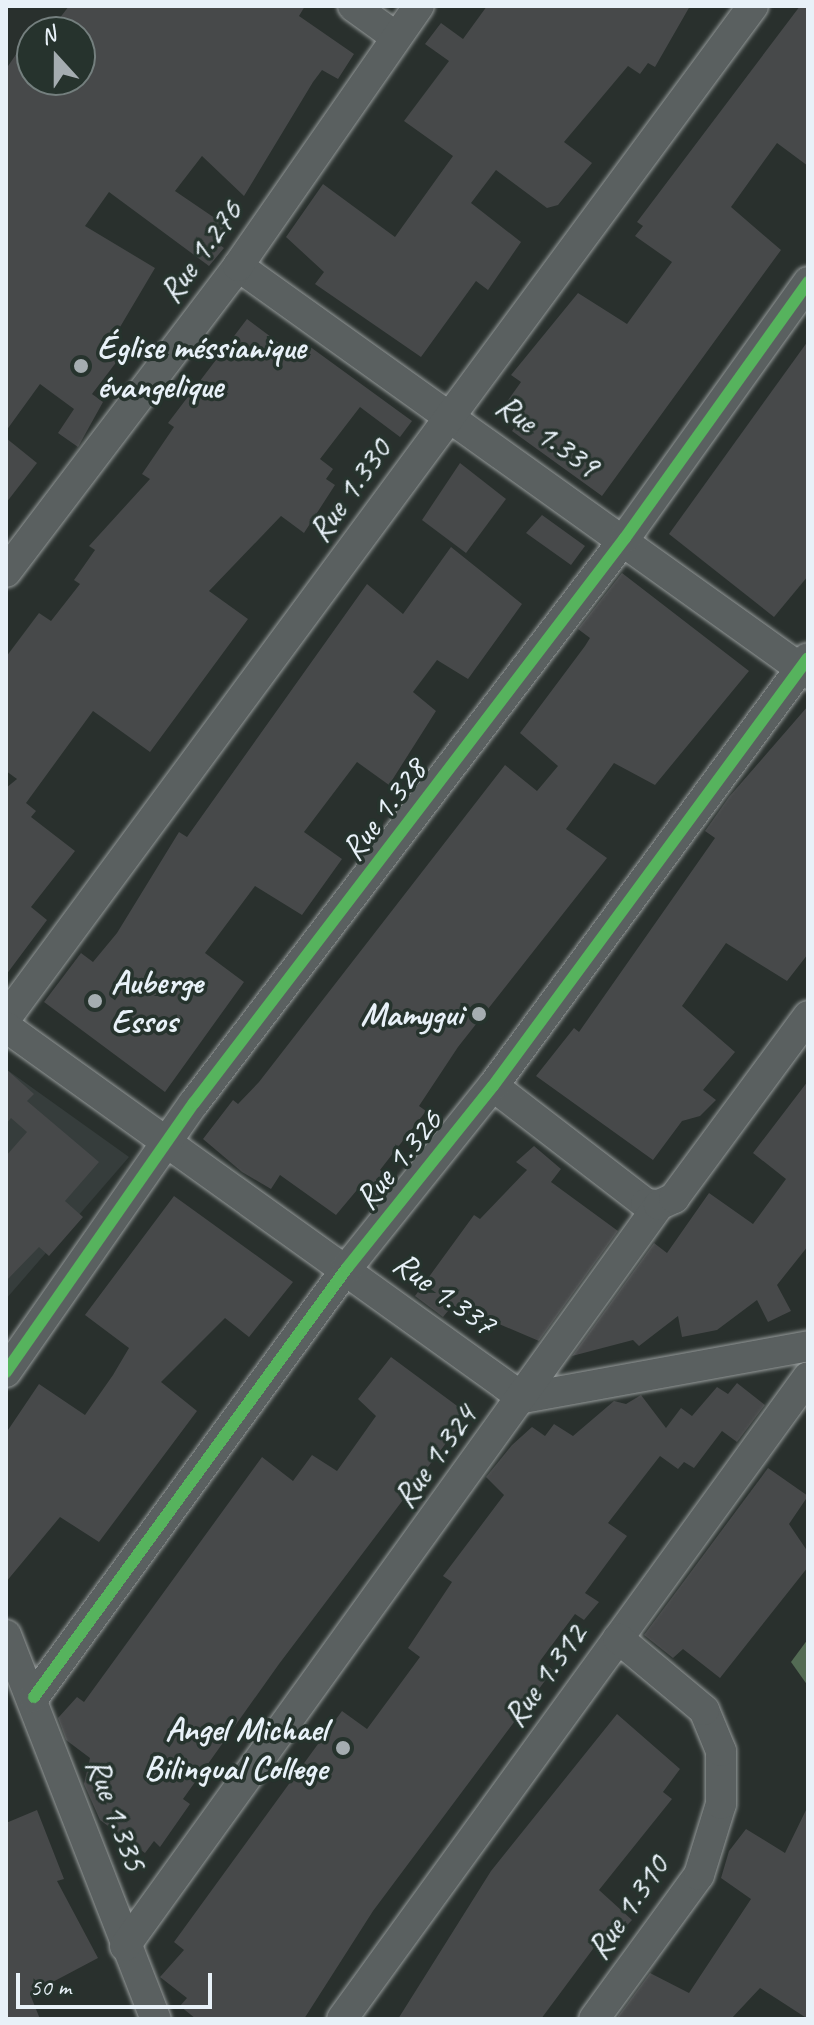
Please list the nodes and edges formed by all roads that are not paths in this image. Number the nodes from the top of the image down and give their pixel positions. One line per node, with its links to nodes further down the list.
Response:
1 (353, 6): 4 (street)
2 (419, 6): 4 (street, Rue 1.276)
3 (753, 6): 7 (street, Rue 1.330)
4 (396, 37): 5 (street, Rue 1.276)
5 (238, 266): 7 (street, Rue 1.339); 9 (street, Rue 1.276)
6 (808, 282): 8 (street, Rue 1.328)
7 (453, 414): 8 (street, Rue 1.339); 12 (street, Rue 1.330)
8 (625, 538): 10 (street, Rue 1.339); 15 (street, Rue 1.328)
9 (6, 572)
10 (805, 666): 14 (street, Rue 1.326)
11 (808, 1016): 16 (street, Rue 1.324)
12 (6, 1018)
13 (6, 1027): 15 (street, Rue 1.337)
14 (493, 1086): 16 (street); 17 (street, Rue 1.326)
15 (169, 1146): 17 (street, Rue 1.337); 19 (street, Rue 1.328)
16 (659, 1205): 21 (street, Rue 1.324)
17 (347, 1268): 21 (street, Rue 1.337); 24 (street, Rue 1.326)
18 (808, 1346): 21 (street)
19 (6, 1372)
20 (808, 1377): 23 (street, Rue 1.312)
21 (523, 1398): 25 (street, Rue 1.324)
22 (6, 1635): 24 (street, Rue 1.335)
23 (618, 1638): 27 (street, Rue 1.312); 28 (street, Rue 1.310)
24 (34, 1697): 25 (street, Rue 1.335)
25 (125, 1946): 26 (street, Rue 1.335)
26 (156, 2019)
27 (342, 2019)
28 (594, 2019)

